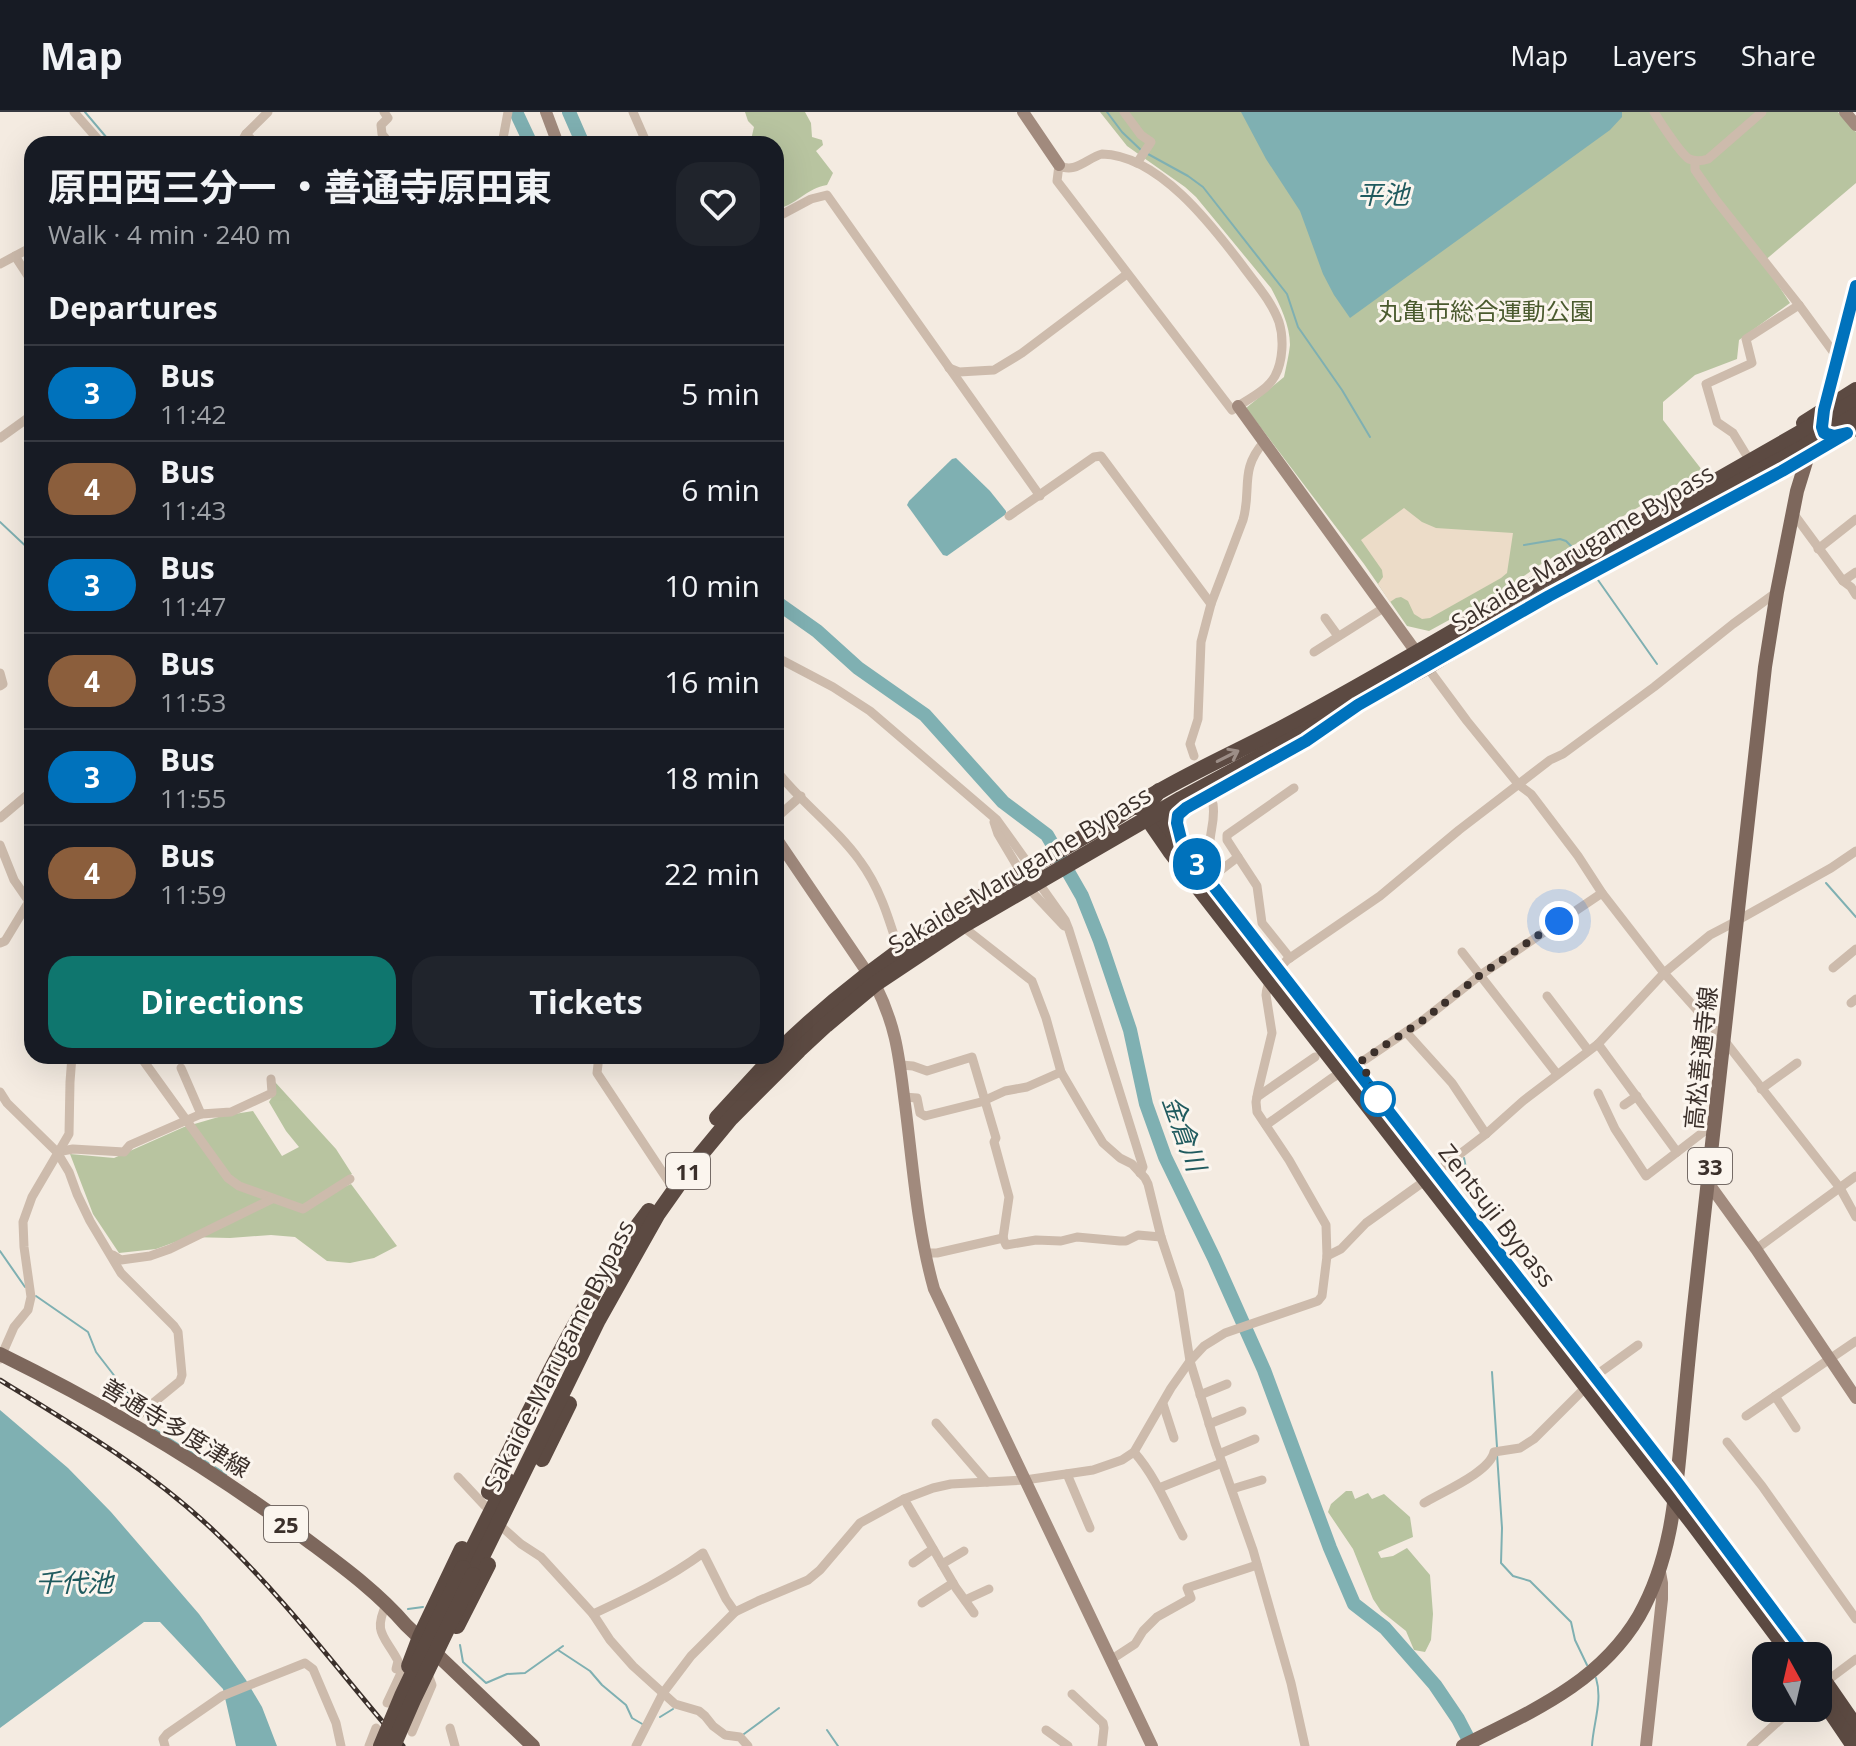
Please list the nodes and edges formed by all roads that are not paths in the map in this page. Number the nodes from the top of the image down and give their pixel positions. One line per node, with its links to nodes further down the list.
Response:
1 (74, 112): 14 (street)
2 (268, 112): 13 (street)
3 (384, 112): 15 (street)
4 (508, 112): 16 (street)
5 (546, 112): 17 (street)
6 (633, 112): 18 (street)
7 (1023, 112): 21 (street)
8 (1124, 112): 20 (street)
9 (1654, 112): 19 (street)
10 (1762, 112): 19 (street)
11 (1845, 112): 12 (street)
12 (1856, 125)
13 (246, 134)
14 (95, 136)
15 (384, 136)
16 (504, 136)
17 (555, 136)
18 (644, 136)
19 (1695, 161): 29 (street)
20 (1137, 163): 21 (street); 34 (street)
21 (1059, 165): 27 (street)
22 (784, 213): 31 (street)
23 (24, 251): 24 (street)
24 (15, 256): 25 (street); 26 (street)
25 (0, 264)
26 (24, 270)
27 (1127, 274): 31 (street); 34 (street)
28 (1856, 286): 30 (main road, 高松善通寺線 / 33)
29 (1799, 305): 30 (street); 43 (street)
30 (1838, 358): 32 (main road); 35 (main road, 高松善通寺線 / 33)
31 (949, 368): 46 (street)
32 (1856, 390): 35 (highway, 11)
33 (1856, 401): 47 (highway, Sakaide-Marugame Bypass / 11, bridge)
34 (1238, 406): 41 (street)
35 (1824, 410): 38 (highway, 11); 39 (main road); 42 (main road, 高松善通寺線 / 33)
36 (1856, 415): 47 (highway, Sakaide-Marugame Bypass / 11, bridge)
37 (24, 421): 40 (street)
38 (1797, 428): 42 (main road); 43 (highway, 11)
39 (1851, 430): 42 (highway)
40 (0, 438)
41 (1264, 442): 58 (street); 59 (street)
42 (1810, 451): 44 (highway); 45 (main road, 高松善通寺線 / 33)
43 (1747, 456): 54 (highway, 11)
44 (1782, 471): 45 (main road); 57 (highway)
45 (1797, 491): 48 (main road, 高松善通寺線 / 33)
46 (1040, 496): 49 (street); 58 (street)
47 (1698, 498): 54 (highway, Sakaide-Marugame Bypass / 11); 57 (highway, Sakaide-Marugame Bypass / 11)
48 (1793, 513): 51 (street); 55 (main road, 高松善通寺線 / 33)
49 (1009, 516)
50 (1856, 519): 51 (street)
51 (1818, 549): 53 (street)
52 (1856, 572): 53 (street)
53 (1843, 581): 56 (street)
54 (1531, 585): 63 (highway, Sakaide-Marugame Bypass / 11)
55 (1777, 592): 71 (street); 94 (main road, 高松善通寺線 / 33)
56 (1856, 595)
57 (1549, 596): 63 (highway, Sakaide-Marugame Bypass / 11)
58 (1211, 604): 68 (street)
59 (1385, 607): 61 (street); 63 (street)
60 (1325, 618): 61 (street)
61 (1338, 636): 62 (street)
62 (1314, 652)
63 (1422, 660): 67 (highway, Sakaide-Marugame Bypass / 11); 71 (street); 77 (highway, Sakaide-Marugame Bypass / 11, one-way to 63)
64 (784, 661): 87 (street)
65 (0, 673): 66 (street)
66 (0, 686)
67 (1358, 705): 70 (highway, Sakaide-Marugame Bypass / 11); 78 (highway)
68 (1194, 756)
69 (784, 778): 73 (street)
70 (1210, 784): 77 (highway, Sakaide-Marugame Bypass / 11); 78 (highway)
71 (1519, 785): 91 (street); 100 (street)
72 (1294, 788): 86 (street)
73 (801, 796): 76 (street); 98 (street)
74 (24, 798): 79 (street)
75 (1213, 804): 86 (street)
76 (784, 811)
77 (1147, 812): 80 (highway, Sakaide-Marugame Bypass / 11); 81 (highway, Sakaide-Marugame Bypass / 11); 83 (highway, Zentsuji Bypass)
78 (1178, 815): 83 (highway)
79 (0, 818)
80 (1130, 829): 81 (highway, Sakaide-Marugame Bypass / 11); 83 (highway)
81 (1100, 837): 87 (highway, Sakaide-Marugame Bypass / 11); 90 (highway, Sakaide-Marugame Bypass / 11)
82 (0, 845): 88 (street)
83 (1176, 849): 100 (highway, Zentsuji Bypass)
84 (784, 850): 104 (street)
85 (1856, 851): 94 (street)
86 (1238, 857): 100 (street)
87 (1024, 866): 98 (highway, Sakaide-Marugame Bypass / 11)
88 (9, 870): 89 (street); 92 (street)
89 (0, 877)
90 (1036, 888): 95 (highway, Sakaide-Marugame Bypass / 11); 138 (street)
91 (1602, 893): 102 (street); 103 (street)
92 (24, 894)
93 (24, 913): 96 (street)
94 (1737, 920): 102 (street); 107 (main road, 高松善通寺線 / 33)
95 (962, 926): 104 (highway, Sakaide-Marugame Bypass / 11); 120 (street)
96 (0, 943)
97 (1854, 947): 101 (street)
98 (899, 951): 104 (highway, Sakaide-Marugame Bypass / 11)
99 (1462, 952): 103 (street)
100 (1279, 968): 119 (highway, Zentsuji Bypass); 128 (street)
101 (1833, 968)
102 (1664, 973): 107 (street); 108 (street)
103 (1479, 976): 106 (street); 121 (street)
104 (872, 979): 109 (highway, Sakaide-Marugame Bypass / 11); 117 (street); 151 (highway, Sakaide-Marugame Bypass / 11)
105 (1547, 996): 110 (street)
106 (1406, 1032): 119 (street); 135 (street)
107 (1724, 1040): 123 (street); 133 (main road, 高松善通寺線 / 33)
108 (1598, 1044): 110 (street); 126 (street)
109 (784, 1048)
110 (1588, 1050): 121 (street)
111 (1315, 1057): 128 (street)
112 (1797, 1063): 123 (street)
113 (71, 1064): 136 (street)
114 (146, 1064): 132 (street)
115 (598, 1064): 142 (street)
116 (767, 1064): 142 (highway, Sakaide-Marugame Bypass / 11)
117 (901, 1065): 127 (street); 129 (street)
118 (181, 1068): 131 (street)
119 (1348, 1069): 134 (street); 139 (highway, Zentsuji Bypass)
120 (1061, 1072): 129 (street); 138 (street)
121 (1557, 1074): 135 (street)
122 (271, 1079): 131 (street)
123 (1761, 1089): 144 (street)
124 (0, 1092): 136 (street)
125 (1598, 1093): 137 (street)
126 (1637, 1096): 130 (street); 137 (street)
127 (904, 1097): 129 (street); 152 (street)
128 (1257, 1097): 134 (street)
129 (985, 1100): 149 (street)
130 (1624, 1105)
131 (201, 1114): 132 (street)
132 (186, 1120): 136 (street); 145 (street)
133 (1715, 1123): 137 (street); 143 (main road, 高松善通寺線 / 33)
134 (1266, 1125): 154 (street)
135 (1486, 1134): 139 (street)
136 (57, 1152): 153 (street); 157 (street)
137 (1677, 1152)
138 (1140, 1173): 148 (street)
139 (1431, 1176): 154 (street); 160 (highway, Zentsuji Bypass)
140 (1856, 1176): 144 (street)
141 (350, 1179): 145 (street)
142 (669, 1182): 146 (highway, Sakaide-Marugame Bypass / 11)
143 (1709, 1184): 150 (street); 173 (main road, 高松善通寺線 / 33)
144 (1840, 1188): 147 (street); 150 (street)
145 (272, 1199): 153 (street)
146 (649, 1211): 189 (highway); 200 (highway, Sakaide-Marugame Bypass / 11)
147 (1856, 1217)
148 (1161, 1237): 149 (street); 159 (street)
149 (1003, 1238): 152 (street)
150 (1756, 1249): 158 (street)
151 (635, 1252): 191 (highway); 200 (highway, Sakaide-Marugame Bypass / 11)
152 (925, 1253): 181 (street)
153 (110, 1254): 168 (street)
154 (1327, 1256): 159 (street)
155 (1856, 1341): 158 (street)
156 (1638, 1345): 160 (street)
157 (1, 1356): 168 (main road, 善通寺多度津線 / 25)
158 (1830, 1360): 163 (street); 164 (street)
159 (1190, 1361): 162 (street); 165 (street)
160 (1591, 1382): 176 (highway, Zentsuji Bypass); 186 (highway, Zentsuji Bypass); 188 (street)
161 (1227, 1384): 162 (street)
162 (1200, 1395): 170 (street)
163 (1775, 1396): 167 (street); 171 (street)
164 (1856, 1398)
165 (1163, 1404): 172 (street); 177 (street)
166 (1242, 1411): 170 (street)
167 (1746, 1416)
168 (130, 1422): 205 (main road, 善通寺多度津線 / 25)
169 (936, 1423): 183 (street)
170 (1209, 1424): 178 (street)
171 (1796, 1428)
172 (1174, 1438)
173 (1681, 1438): 176 (main road); 186 (main road, 高松善通寺線 / 33)
174 (1255, 1439): 178 (street)
175 (1727, 1442): 211 (street)
176 (1648, 1446): 186 (highway, Zentsuji Bypass)
177 (1134, 1452): 179 (street); 184 (street)
178 (1221, 1459): 184 (street); 185 (street)
179 (1067, 1474): 181 (street); 190 (street)
180 (458, 1477): 189 (street)
181 (1025, 1480): 183 (street); 217 (street)
182 (1262, 1480): 185 (street)
183 (987, 1482): 187 (street)
184 (1159, 1488): 193 (street)
185 (1232, 1489): 199 (street)
186 (1675, 1491): 192 (highway, Zentsuji Bypass); 194 (main road, 高松善通寺線 / 33); 215 (highway, Zentsuji Bypass)
187 (904, 1499): 195 (street); 207 (street)
188 (1424, 1503)
189 (484, 1505): 213 (highway)
190 (1090, 1528)
191 (504, 1530): 209 (street); 216 (highway)
192 (1700, 1533): 194 (main road); 214 (highway, Zentsuji Bypass)
193 (1183, 1536)
194 (1669, 1536): 201 (main road, 高松善通寺線 / 33)
195 (933, 1549): 197 (street); 198 (street)
196 (964, 1551): 198 (street)
197 (913, 1563)
198 (942, 1564): 202 (street)
199 (1257, 1565): 217 (street); 246 (street)
200 (468, 1571): 237 (highway, Sakaide-Marugame Bypass / 11, bridge); 238 (highway, Sakaide-Marugame Bypass / 11, bridge)
201 (1660, 1572): 210 (main road, 高松善通寺線 / 33); 212 (street)
202 (953, 1583): 204 (street); 206 (street)
203 (989, 1589): 204 (street)
204 (965, 1600): 208 (street)
205 (387, 1603): 213 (main road, 善通寺多度津線 / 25); 219 (street)
206 (922, 1603)
207 (735, 1612): 209 (street); 222 (street)
208 (974, 1613)
209 (593, 1614): 222 (street)
210 (1640, 1614): 212 (street); 247 (main road, 高松善通寺線 / 33)
211 (1856, 1619)
212 (1660, 1620): 248 (street)
213 (420, 1637): 216 (main road, 善通寺多度津線 / 25); 219 (highway)
214 (1782, 1642)
215 (1796, 1642)
216 (441, 1659): 221 (highway); 240 (main road, 善通寺多度津線 / 25)
217 (1112, 1659): 245 (street)
218 (1856, 1659): 220 (street)
219 (402, 1669): 221 (street); 221 (highway); 225 (street)
220 (1832, 1676)
221 (429, 1677): 232 (street)
222 (663, 1693): 241 (street); 242 (street)
223 (1072, 1694): 244 (street)
224 (1832, 1698): 228 (highway)
225 (387, 1703)
226 (1832, 1706): 249 (highway)
227 (1779, 1722): 233 (street)
228 (1856, 1727)
229 (376, 1728): 236 (street)
230 (450, 1728): 239 (street)
231 (1046, 1730): 243 (street)
232 (412, 1732)
233 (1755, 1745)
234 (165, 1746): 235 (street)
235 (341, 1746)
236 (369, 1746)
237 (381, 1746)
238 (393, 1746)
239 (455, 1746)
240 (533, 1746)
241 (636, 1746)
242 (748, 1746)
243 (1068, 1746)
244 (1102, 1746)
245 (1152, 1746)
246 (1305, 1746)
247 (1463, 1746)
248 (1646, 1746)
249 (1854, 1746)

